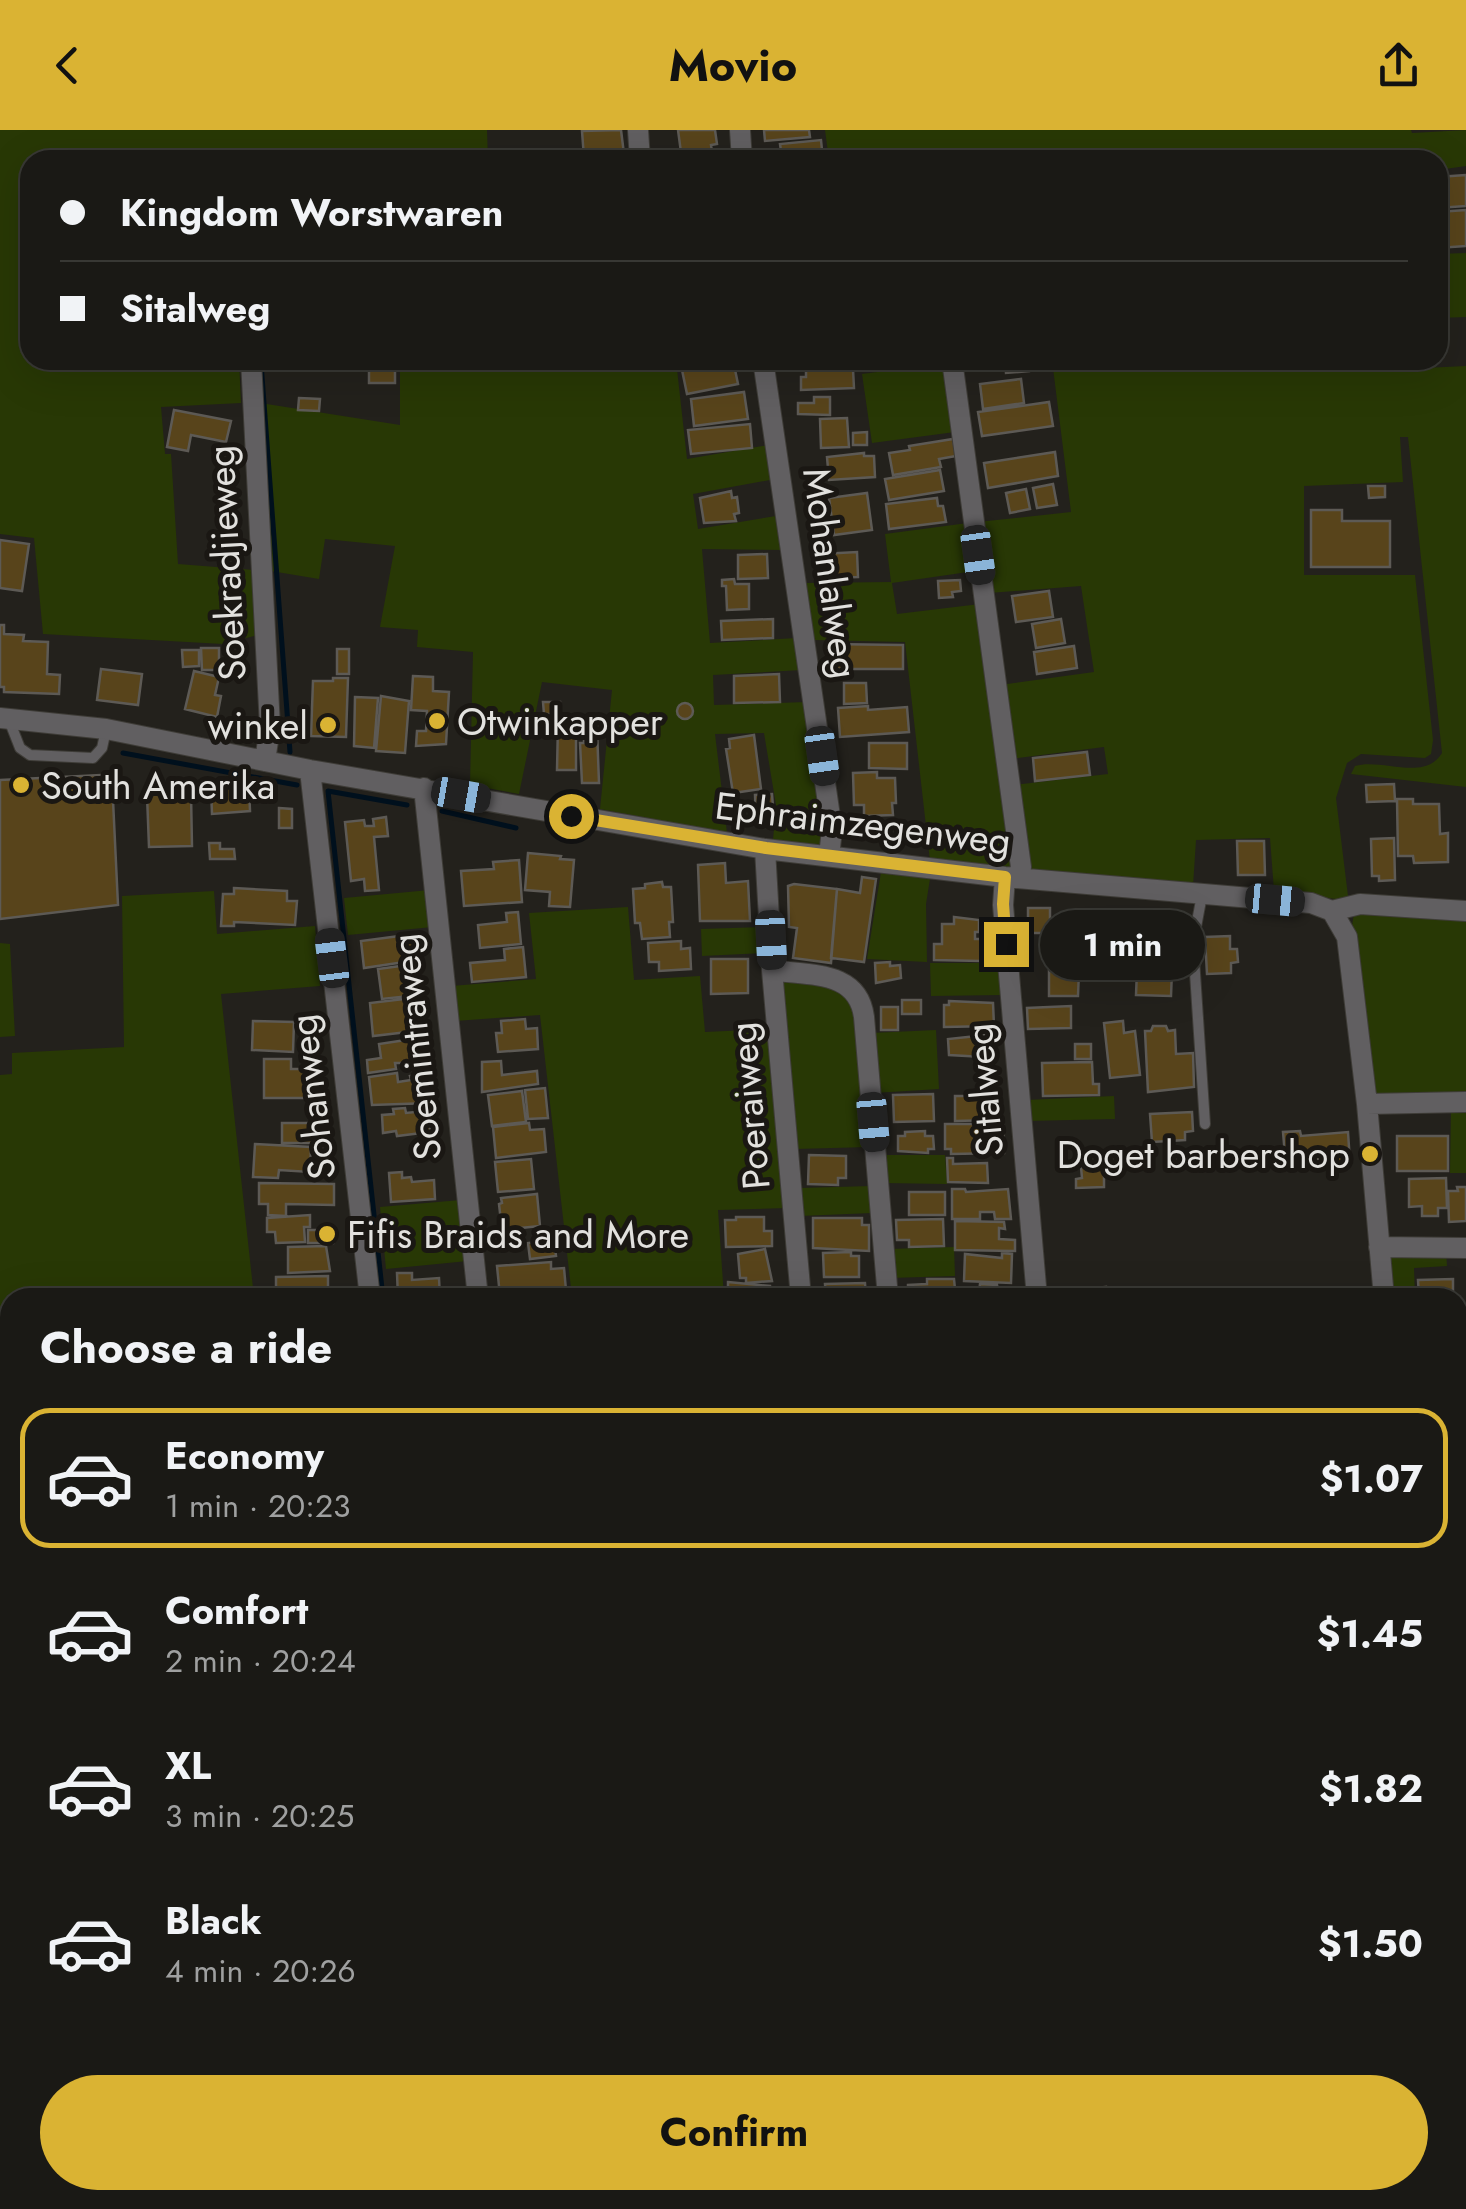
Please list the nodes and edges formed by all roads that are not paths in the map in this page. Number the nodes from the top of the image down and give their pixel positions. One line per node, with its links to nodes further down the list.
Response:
1 (252, 370): 6 (street, Soekradjieweg)
2 (765, 370): 10 (street, Mohanlalweg)
3 (953, 370): 11 (street, Sitalweg)
4 (5, 718): 5 (street, Ephraimzegenweg); 5 (lane)
5 (106, 729): 6 (street, Ephraimzegenweg)
6 (264, 762): 7 (street, Ephraimzegenweg)
7 (310, 770): 8 (street, Ephraimzegenweg); 21 (street, Sohanweg)
8 (424, 788): 9 (street, Ephraimzegenweg); 22 (street, Soemintraweg)
9 (766, 848): 10 (street, Ephraimzegenweg); 15 (street, Poeraiweg)
10 (829, 856): 11 (street, Ephraimzegenweg)
11 (1012, 877): 12 (street, Ephraimzegenweg); 25 (street, Sitalweg)
12 (1202, 894): 13 (street, Ephraimzegenweg); 18 (lane)
13 (1332, 911): 14 (street, Ephraimzegenweg); 17 (street)
14 (1466, 911)
15 (772, 970): 23 (street, Poeraiweg); 24 (street)
16 (1466, 1102): 17 (street)
17 (1367, 1104): 19 (street)
18 (1205, 1124)
19 (1379, 1247): 20 (street); 26 (street)
20 (1466, 1248)
21 (369, 1288)
22 (477, 1288)
23 (800, 1288)
24 (887, 1288)
25 (1036, 1288)
26 (1383, 1288)

